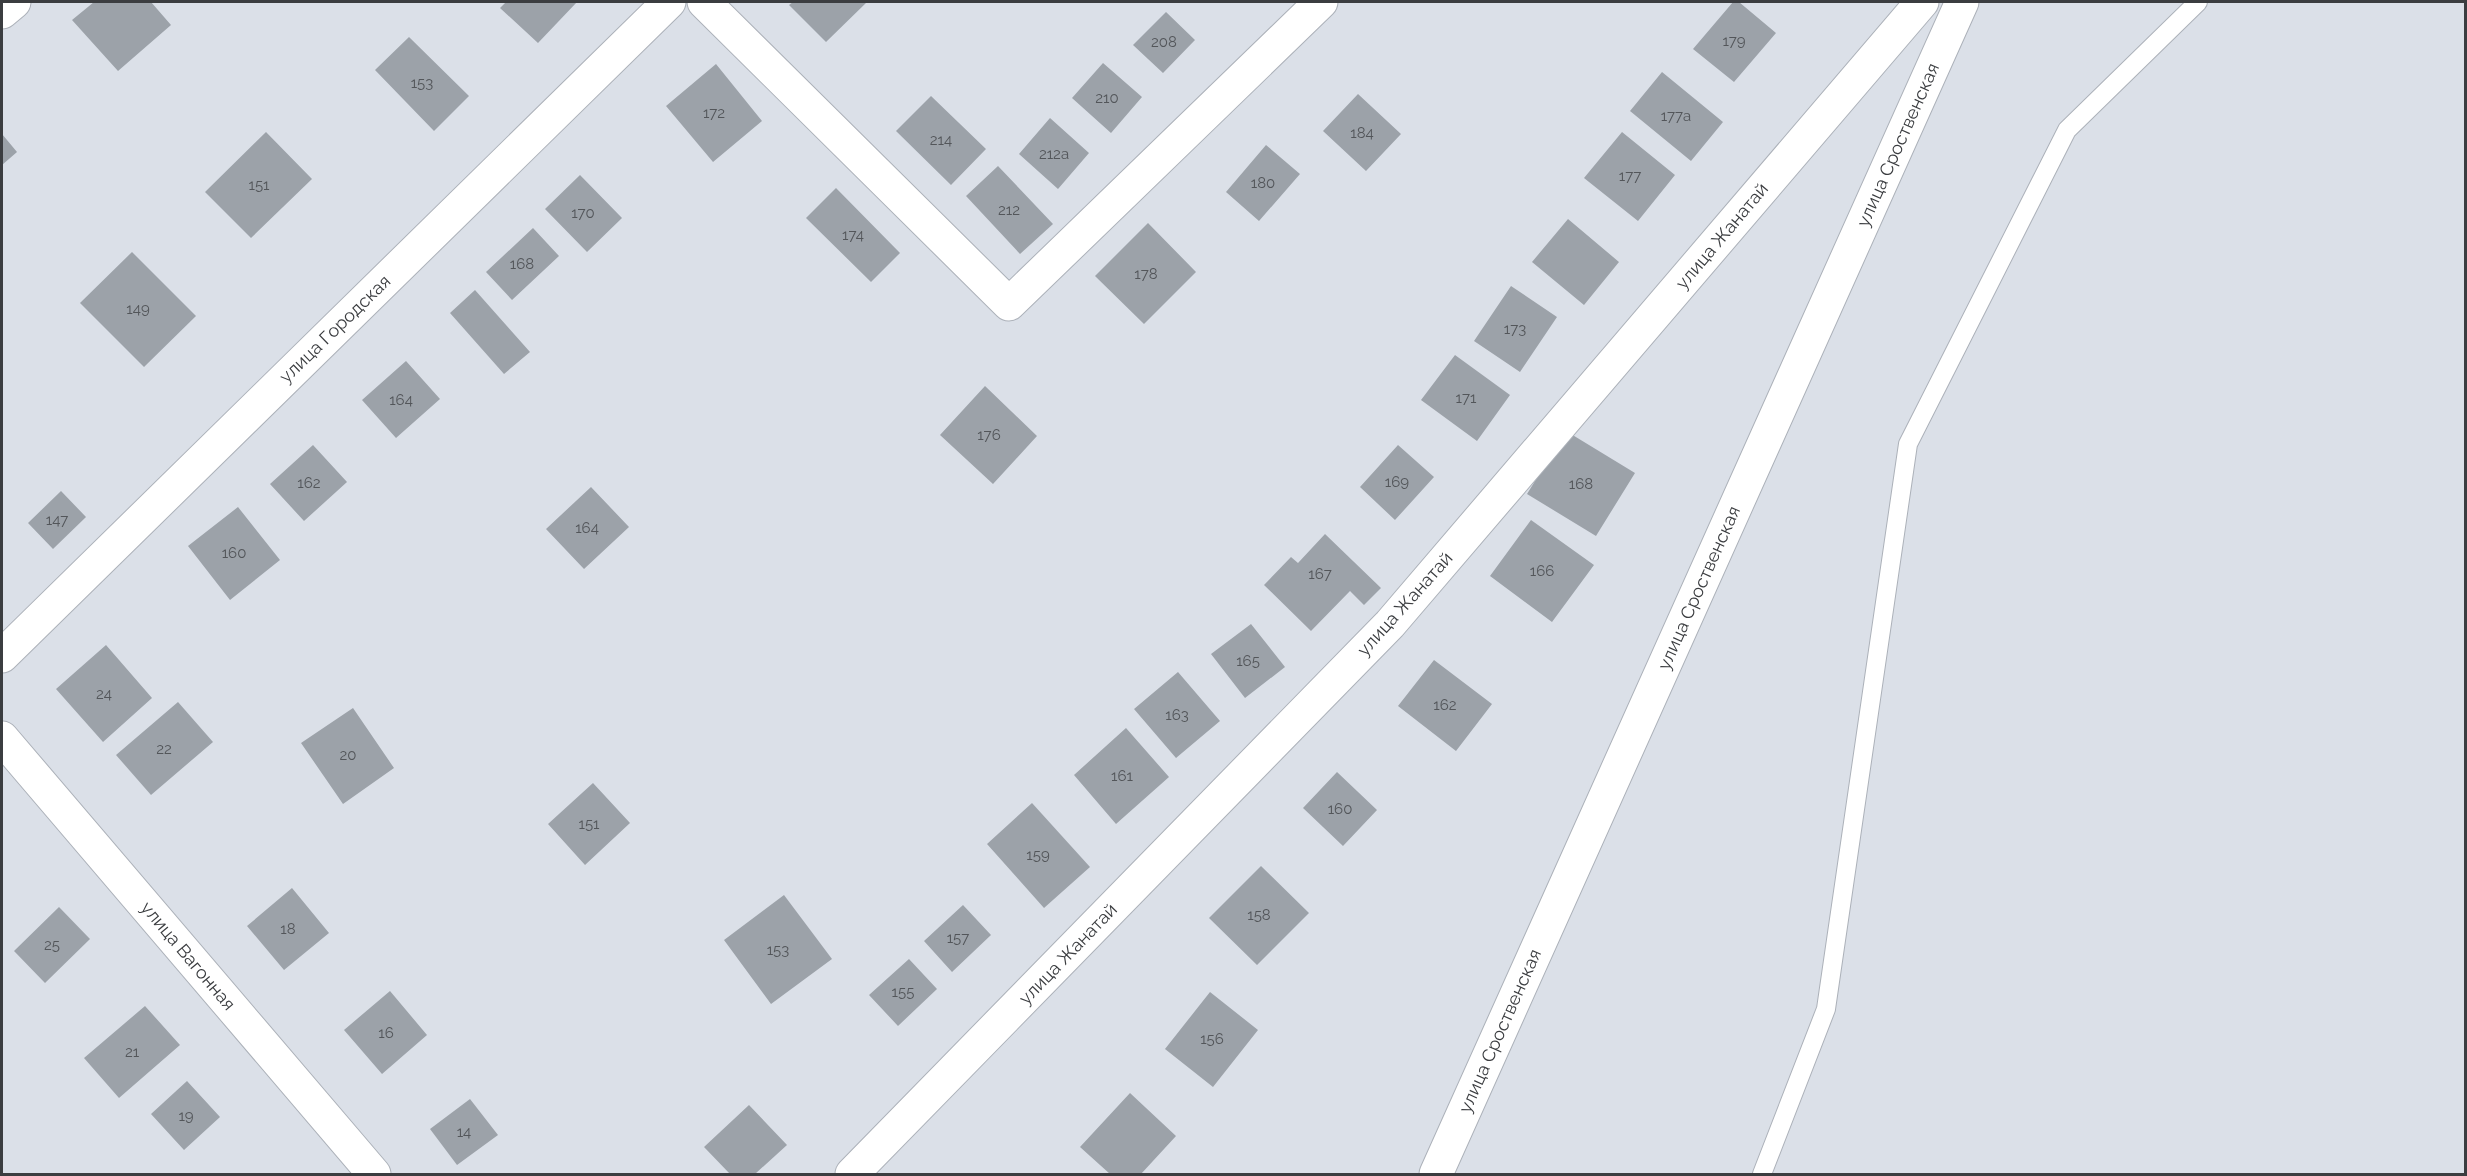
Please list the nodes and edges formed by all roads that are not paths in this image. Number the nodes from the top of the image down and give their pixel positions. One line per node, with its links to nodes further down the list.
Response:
1 (14, 2): 8 (street)
2 (669, 2): 9 (street, улица Городская)
3 (704, 2): 4 (street)
4 (1321, 2)
5 (1922, 2): 12 (street, улица Жанатай)
6 (1962, 2): 13 (street, улица Сроственская)
7 (2198, 2): 14 (lane)
8 (2, 12)
9 (2, 656)
10 (2, 738): 11 (street, улица Вагонная)
11 (374, 1174)
12 (852, 1174)
13 (1436, 1174)
14 (1762, 1174)

